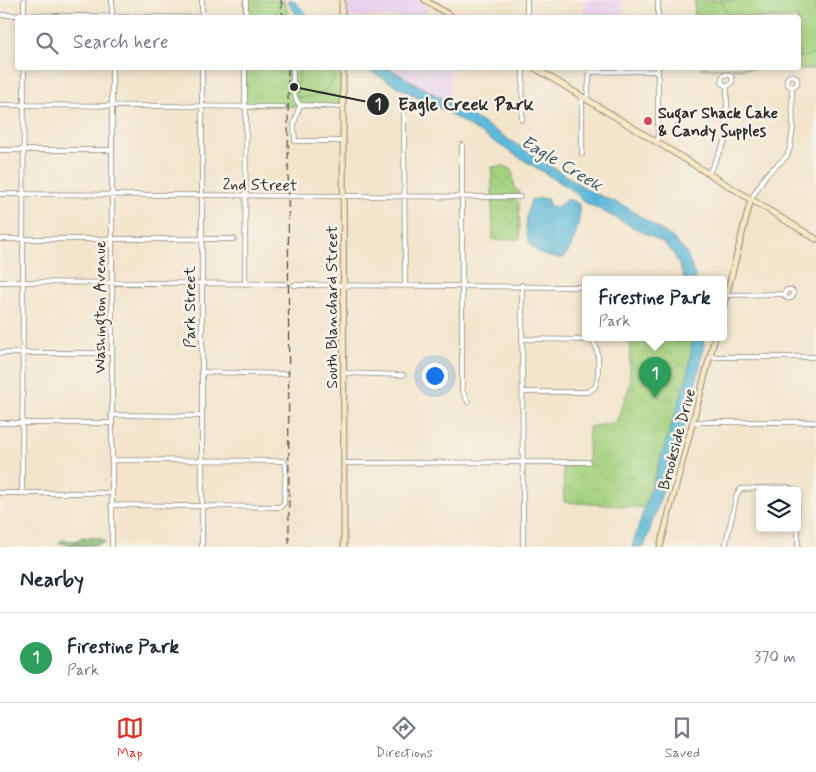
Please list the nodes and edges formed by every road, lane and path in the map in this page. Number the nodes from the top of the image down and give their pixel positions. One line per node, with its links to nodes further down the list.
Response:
1 (24, 0): 10 (street)
2 (112, 0): 11 (street)
3 (202, 0): 12 (street)
4 (246, 0): 13 (street)
5 (342, 0): 14 (street)
6 (425, 0): 15 (street)
7 (527, 0): 16 (street)
8 (658, 0): 17 (street)
9 (0, 15): 18 (street)
10 (24, 15)
11 (112, 15)
12 (202, 15)
13 (246, 15)
14 (342, 15)
15 (449, 15)
16 (527, 15)
17 (658, 15)
18 (15, 16)
19 (24, 70): 34 (street)
20 (112, 70): 35 (street, Washington Avenue)
21 (202, 70): 37 (street, Park Street)
22 (245, 70): 38 (street)
23 (293, 70): 36 (street)
24 (342, 70): 40 (street, South Blanchard Street)
25 (523, 70): 42 (street)
26 (538, 70): 31 (street)
27 (635, 70): 32 (street)
28 (658, 70): 44 (street)
29 (727, 86): 50 (street)
30 (792, 86): 60 (street)
31 (582, 96): 32 (street); 49 (street)
32 (587, 99): 44 (street)
33 (0, 105): 34 (street)
34 (22, 105): 35 (street); 47 (street)
35 (112, 105): 37 (street); 48 (street, Washington Avenue)
36 (300, 105): 40 (street); 43 (street)
37 (202, 106): 38 (street); 54 (street, Park Street)
38 (246, 106): 39 (street); 55 (street)
39 (284, 107)
40 (343, 107): 43 (street, South Blanchard Street)
41 (404, 110): 58 (street)
42 (522, 120)
43 (343, 141): 56 (street, South Blanchard Street)
44 (658, 142): 50 (street)
45 (462, 145): 59 (street)
46 (0, 150): 47 (street)
47 (22, 150): 48 (street); 52 (street)
48 (112, 150): 53 (street, Washington Avenue)
49 (582, 154)
50 (709, 173): 60 (street)
51 (0, 194): 52 (street, 2nd Street)
52 (22, 194): 53 (street, 2nd Street); 62 (street)
53 (112, 194): 54 (street, 2nd Street); 63 (street, Washington Avenue)
54 (201, 195): 55 (street, 2nd Street); 64 (street, Park Street)
55 (246, 196): 56 (street, 2nd Street); 71 (street)
56 (343, 197): 58 (street, 2nd Street); 74 (street, South Blanchard Street)
57 (520, 197): 59 (street, 2nd Street)
58 (404, 198): 59 (street, 2nd Street); 75 (street)
59 (462, 198): 77 (street)
60 (751, 199): 66 (street); 79 (street)
61 (0, 239): 62 (street)
62 (23, 239): 63 (street); 68 (street)
63 (112, 239): 64 (street); 69 (street, Washington Avenue)
64 (201, 239): 65 (street); 70 (street, Park Street)
65 (234, 239)
66 (816, 239)
67 (0, 282): 68 (street)
68 (22, 282): 69 (street); 87 (street)
69 (112, 283): 70 (street); 88 (street, Washington Avenue)
70 (202, 283): 71 (street); 91 (street, Park Street)
71 (246, 284): 72 (street)
72 (286, 284)
73 (294, 285): 74 (street)
74 (343, 285): 75 (street); 92 (street, South Blanchard Street)
75 (405, 285): 77 (street)
76 (522, 285): 77 (street); 78 (street); 82 (street)
77 (463, 286): 96 (street)
78 (582, 286)
79 (727, 292)
80 (785, 294): 81 (street)
81 (727, 296)
82 (523, 339): 83 (street); 95 (street)
83 (582, 339)
84 (592, 341): 95 (street)
85 (715, 341): 89 (street, Brookside Drive)
86 (0, 353): 87 (street)
87 (22, 353): 88 (street); 102 (street)
88 (111, 353): 97 (street, Washington Avenue)
89 (710, 357): 90 (street); 99 (street, Brookside Drive)
90 (816, 357)
91 (201, 372): 93 (street); 98 (street, Park Street)
92 (343, 373): 94 (street); 107 (street, South Blanchard Street)
93 (286, 374)
94 (403, 375)
95 (523, 392): 108 (street)
96 (468, 402)
97 (111, 415): 98 (street); 103 (street, Washington Avenue)
98 (201, 416): 105 (street, Park Street)
99 (693, 422): 100 (street); 120 (street, Brookside Drive)
100 (816, 422)
101 (0, 423): 102 (street)
102 (22, 423): 103 (street); 111 (street)
103 (111, 423): 104 (street, Washington Avenue)
104 (111, 460): 105 (street); 112 (street, Washington Avenue)
105 (201, 461): 114 (street, Park Street); 114 (street)
106 (588, 462): 108 (street)
107 (344, 463): 108 (street); 118 (street, South Blanchard Street)
108 (523, 463): 119 (street)
109 (756, 488): 121 (street)
110 (0, 493): 111 (street)
111 (22, 493): 112 (street)
112 (112, 493): 113 (street, Washington Avenue)
113 (112, 505): 114 (street); 116 (street, Washington Avenue)
114 (202, 505): 117 (street, Park Street)
115 (798, 532): 122 (street)
116 (112, 547)
117 (202, 547)
118 (344, 547)
119 (523, 547)
120 (660, 547)
121 (724, 547)
122 (798, 547)

